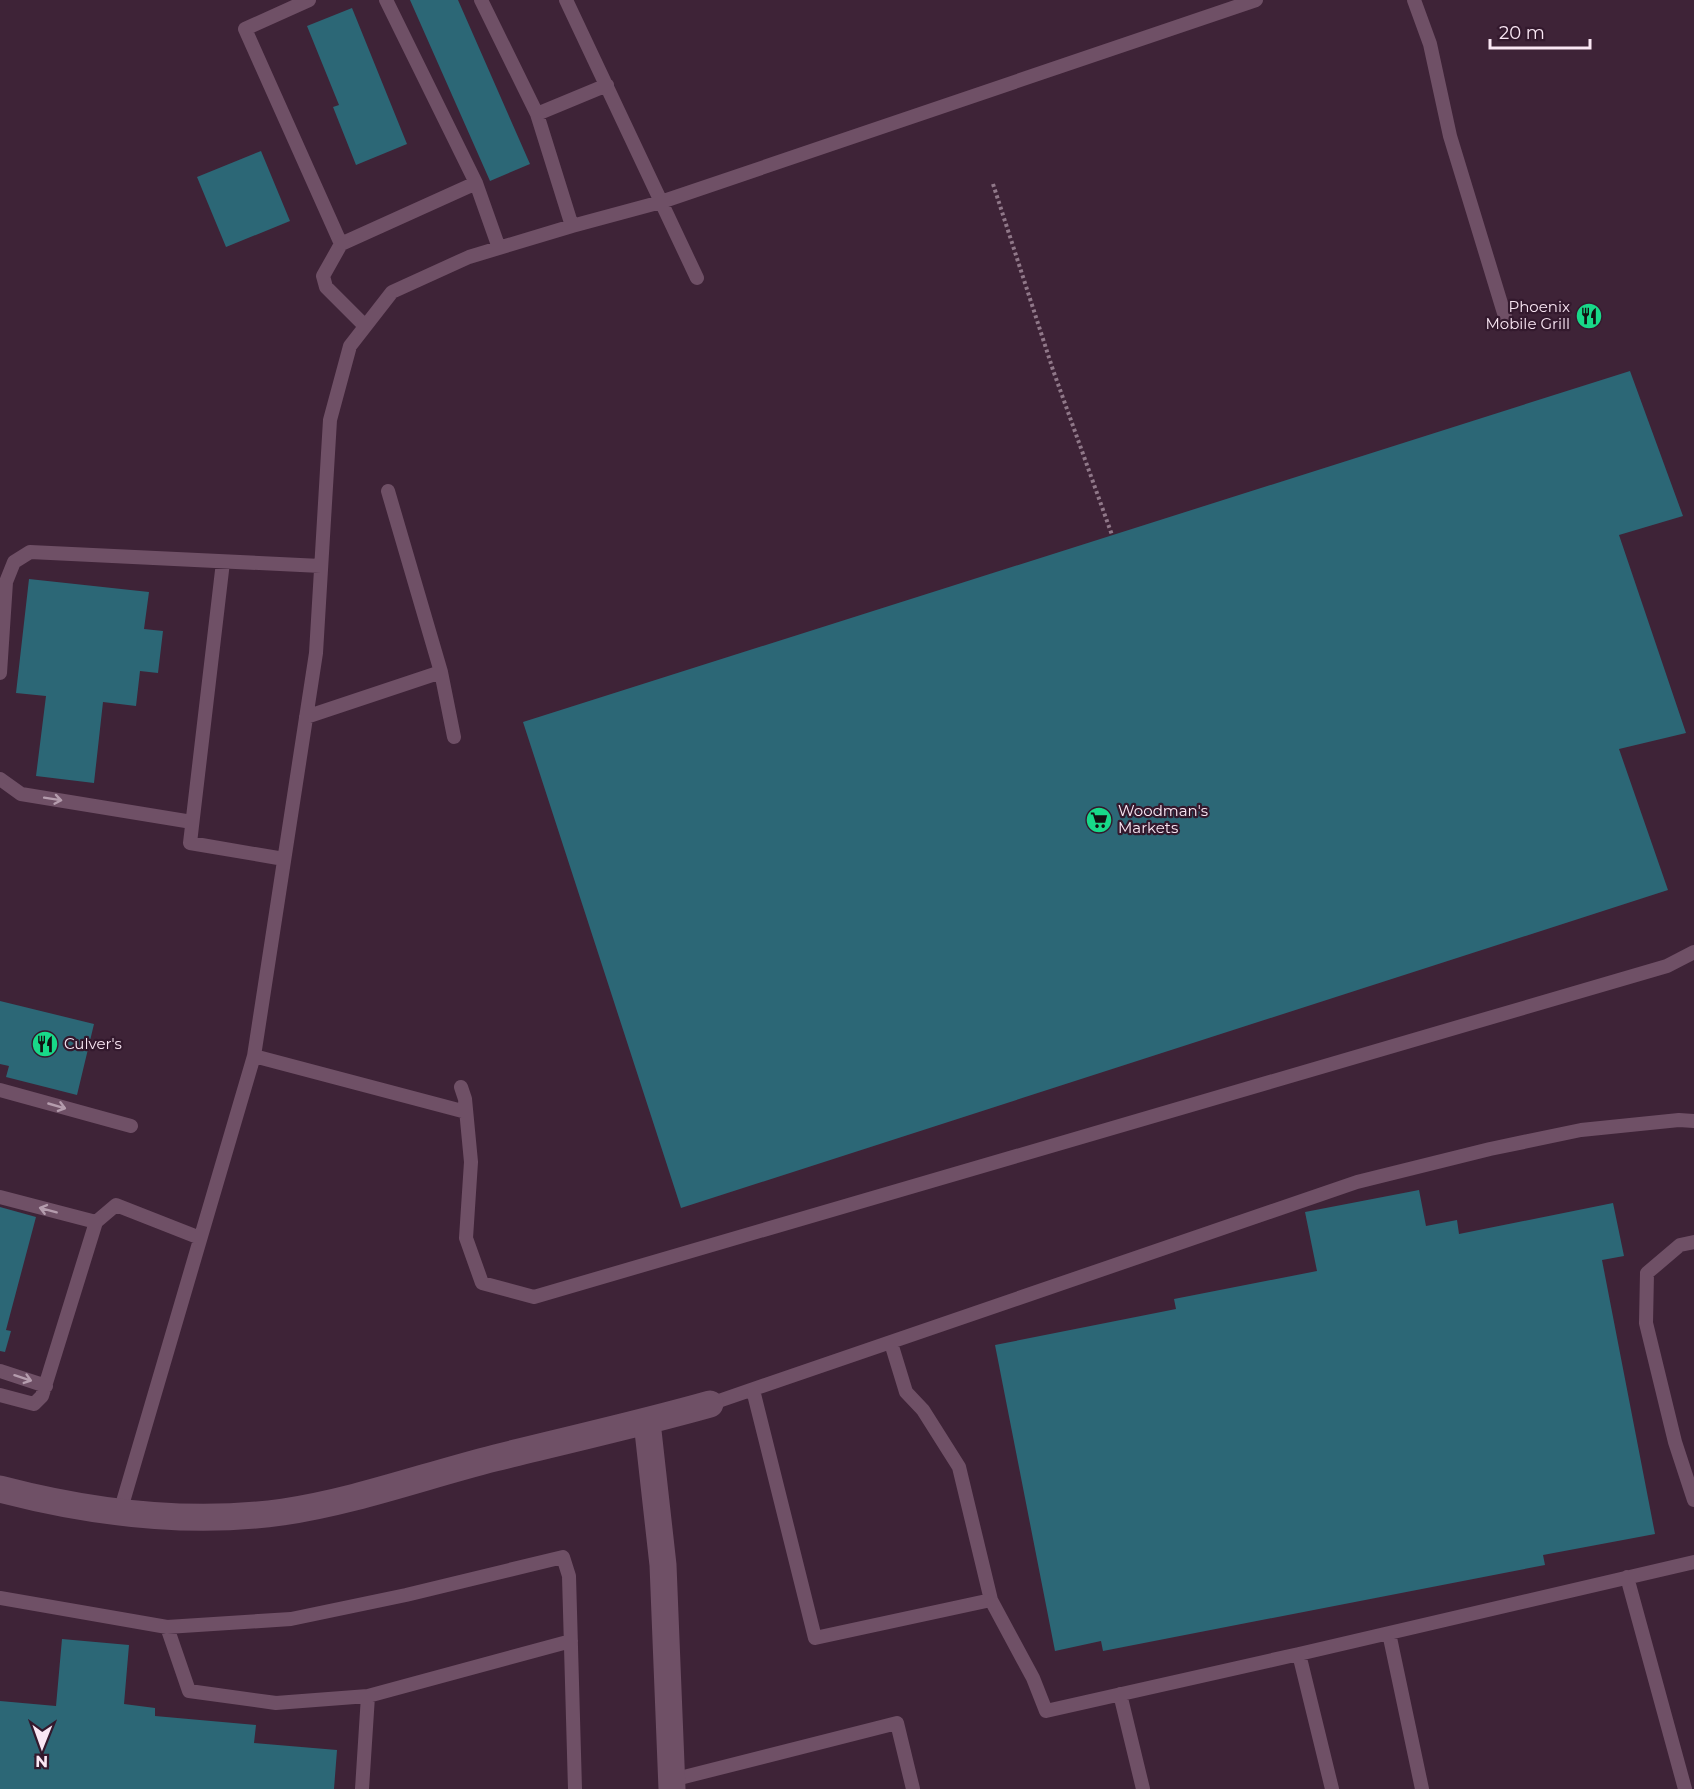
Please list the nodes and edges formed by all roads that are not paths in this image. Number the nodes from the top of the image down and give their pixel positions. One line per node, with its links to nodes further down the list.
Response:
1 (309, 0): 12 (lane)
2 (386, 0): 9 (lane)
3 (481, 0): 8 (lane)
4 (566, 0): 7 (lane)
5 (1256, 0): 10 (lane)
6 (1414, 0): 15 (lane)
7 (607, 85): 8 (lane); 10 (lane)
8 (537, 114): 11 (lane)
9 (476, 183): 12 (lane); 13 (lane)
10 (661, 202): 11 (lane); 14 (lane)
11 (572, 226): 13 (lane)
12 (341, 244): 16 (lane)
13 (500, 248): 16 (lane)
14 (696, 279)
15 (1507, 323)
16 (365, 326): 19 (lane)
17 (388, 491): 21 (lane)
18 (223, 562): 19 (lane); 20 (lane); 25 (lane)
19 (321, 566): 22 (lane)
20 (0, 672)
21 (441, 672): 22 (lane); 23 (lane)
22 (306, 717): 26 (lane)
23 (454, 737)
24 (0, 779): 25 (lane, one-way to 25)
25 (192, 822): 26 (lane)
26 (284, 859): 28 (lane)
27 (1694, 952): 31 (lane)
28 (254, 1056): 31 (lane); 36 (lane)
29 (461, 1087): 31 (lane)
30 (0, 1090): 33 (lane, one-way to 33)
31 (466, 1112)
32 (1694, 1121): 38 (lane)
33 (131, 1126)
34 (0, 1197): 35 (lane, one-way to 34)
35 (96, 1222): 36 (lane); 41 (lane)
36 (200, 1238): 47 (lane)
37 (1694, 1242): 46 (lane)
38 (891, 1343): 40 (lane); 51 (lane)
39 (0, 1371): 41 (lane, one-way to 41)
40 (753, 1390): 43 (lane); 51 (lane)
41 (44, 1391): 42 (lane)
42 (0, 1395)
43 (710, 1404): 44 (street)
44 (647, 1422): 47 (street); 58 (street)
45 (0, 1489): 47 (street)
46 (1694, 1500)
47 (120, 1512)
48 (1694, 1562): 49 (lane)
49 (1627, 1577): 53 (lane); 65 (lane)
50 (0, 1598): 52 (lane)
51 (991, 1600): 56 (lane)
52 (167, 1627): 54 (lane); 57 (lane)
53 (1389, 1633): 55 (lane); 64 (lane)
54 (571, 1641): 57 (lane); 60 (lane)
55 (1299, 1654): 56 (lane); 63 (lane)
56 (1120, 1694): 62 (lane)
57 (368, 1696): 59 (lane)
58 (672, 1784): 61 (lane)
59 (362, 1789)
60 (575, 1789)
61 (913, 1789)
62 (1143, 1789)
63 (1332, 1789)
64 (1422, 1789)
65 (1685, 1789)

